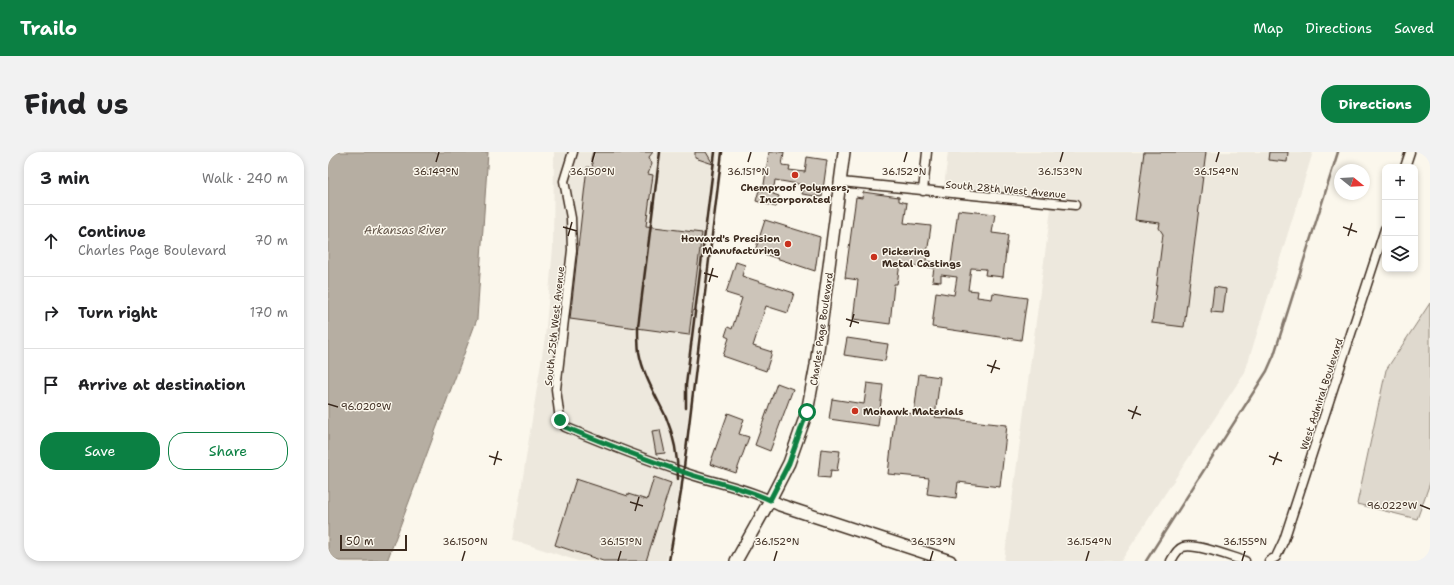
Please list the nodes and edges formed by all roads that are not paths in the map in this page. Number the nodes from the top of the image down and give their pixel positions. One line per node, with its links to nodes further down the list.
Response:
1 (572, 152): 10 (street, South 25th West Avenue)
2 (844, 152): 6 (main road, Charles Page Boulevard)
3 (928, 152): 7 (street)
4 (1410, 152): 5 (street)
5 (1406, 164)
6 (841, 182): 7 (street, South 28th West Avenue); 10 (main road, Charles Page Boulevard)
7 (923, 191): 8 (street, South 28th West Avenue)
8 (1075, 205)
9 (1383, 236): 15 (street, West Admiral Boulevard)
10 (770, 500): 11 (main road, Charles Page Boulevard); 12 (main road)
11 (736, 561)
12 (950, 561)
13 (1171, 561): 14 (street)
14 (1245, 561)
15 (1269, 561)

